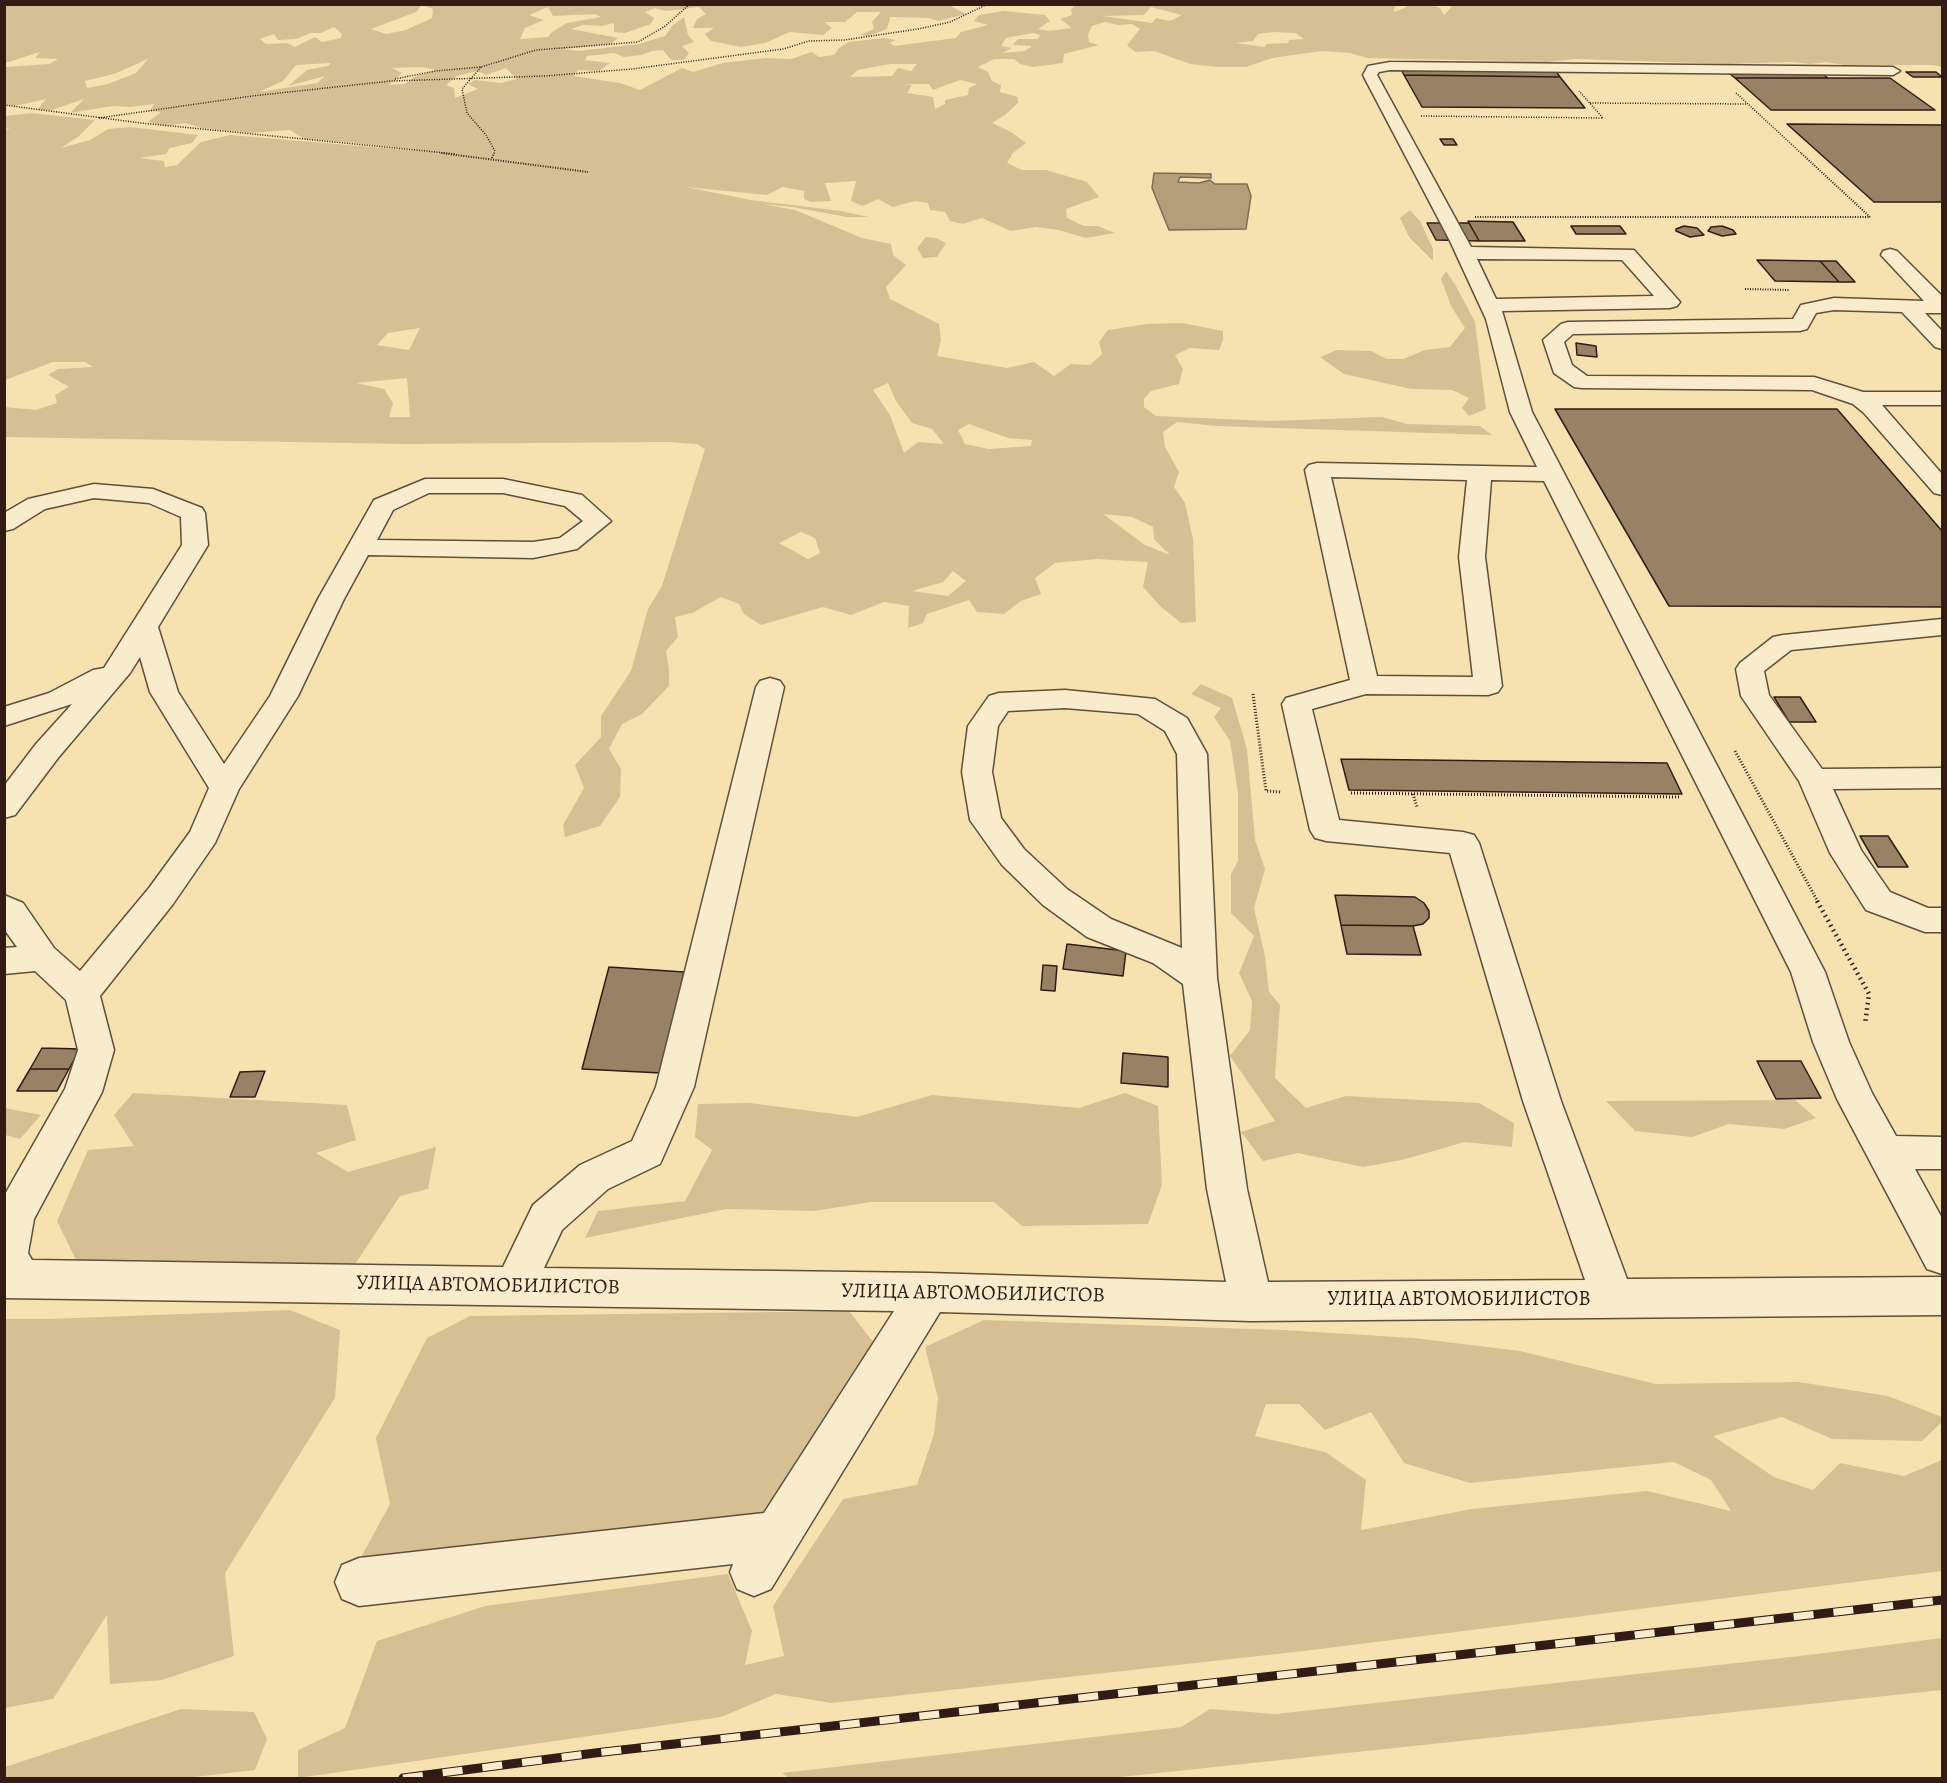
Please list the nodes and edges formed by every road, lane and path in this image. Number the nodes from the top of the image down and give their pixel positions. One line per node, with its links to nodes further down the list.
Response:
1 (690, 4): 3 (path)
2 (988, 4): 5 (path)
3 (481, 67): 5 (path); 6 (path)
4 (1893, 71): 17 (street)
5 (470, 79): 6 (path); 14 (path)
6 (392, 81): 13 (path)
7 (1575, 87): 9 (path)
8 (1734, 91): 10 (path)
9 (1589, 103): 10 (path); 12 (path)
10 (1748, 104): 16 (path)
11 (4, 105): 13 (path)
12 (1414, 116)
13 (99, 118): 14 (path)
14 (492, 159): 15 (path)
15 (588, 172)
16 (1471, 216)
17 (1465, 253): 19 (street); 19 (street)
18 (1890, 255): 21 (street)
19 (1489, 305): 26 (street)
20 (1908, 306): 21 (street); 22 (street); 23 (street)
21 (1942, 307)
22 (1942, 343)
23 (1861, 399): 24 (street); 27 (street)
24 (1940, 401)
25 (1480, 473): 26 (street); 33 (street); 33 (street)
26 (1552, 474): 49 (street)
27 (1942, 488)
28 (4, 524): 30 (street)
29 (360, 547): 29 (street); 39 (street)
30 (144, 627): 32 (street); 39 (street)
31 (1942, 627): 38 (street)
32 (120, 667): 36 (street); 42 (street)
33 (1365, 685): 40 (street)
34 (770, 687): 53 (street)
35 (1253, 694): 40 (path)
36 (4, 717)
37 (1942, 778): 38 (street)
38 (1813, 779): 44 (street)
39 (224, 788): 48 (street)
40 (1317, 793): 41 (path); 56 (street)
41 (1679, 797)
42 (4, 808)
43 (4, 907): 45 (street)
44 (1942, 920)
45 (42, 957): 46 (street); 48 (street)
46 (4, 961)
47 (1200, 978): 47 (street); 57 (street)
48 (81, 994): 52 (street)
49 (1886, 1152): 50 (street); 51 (street)
50 (1942, 1153)
51 (1942, 1257)
52 (12, 1279): 53 (street, УЛИЦА АВТОМОБИЛИСТОВ)
53 (515, 1286): 54 (street, УЛИЦА АВТОМОБИЛИСТОВ)
54 (929, 1292): 57 (street, УЛИЦА АВТОМОБИЛИСТОВ); 58 (street)
55 (1942, 1296): 56 (street, УЛИЦА АВТОМОБИЛИСТОВ)
56 (1613, 1299): 57 (street, УЛИЦА АВТОМОБИЛИСТОВ)
57 (1251, 1302)
58 (359, 1582)

